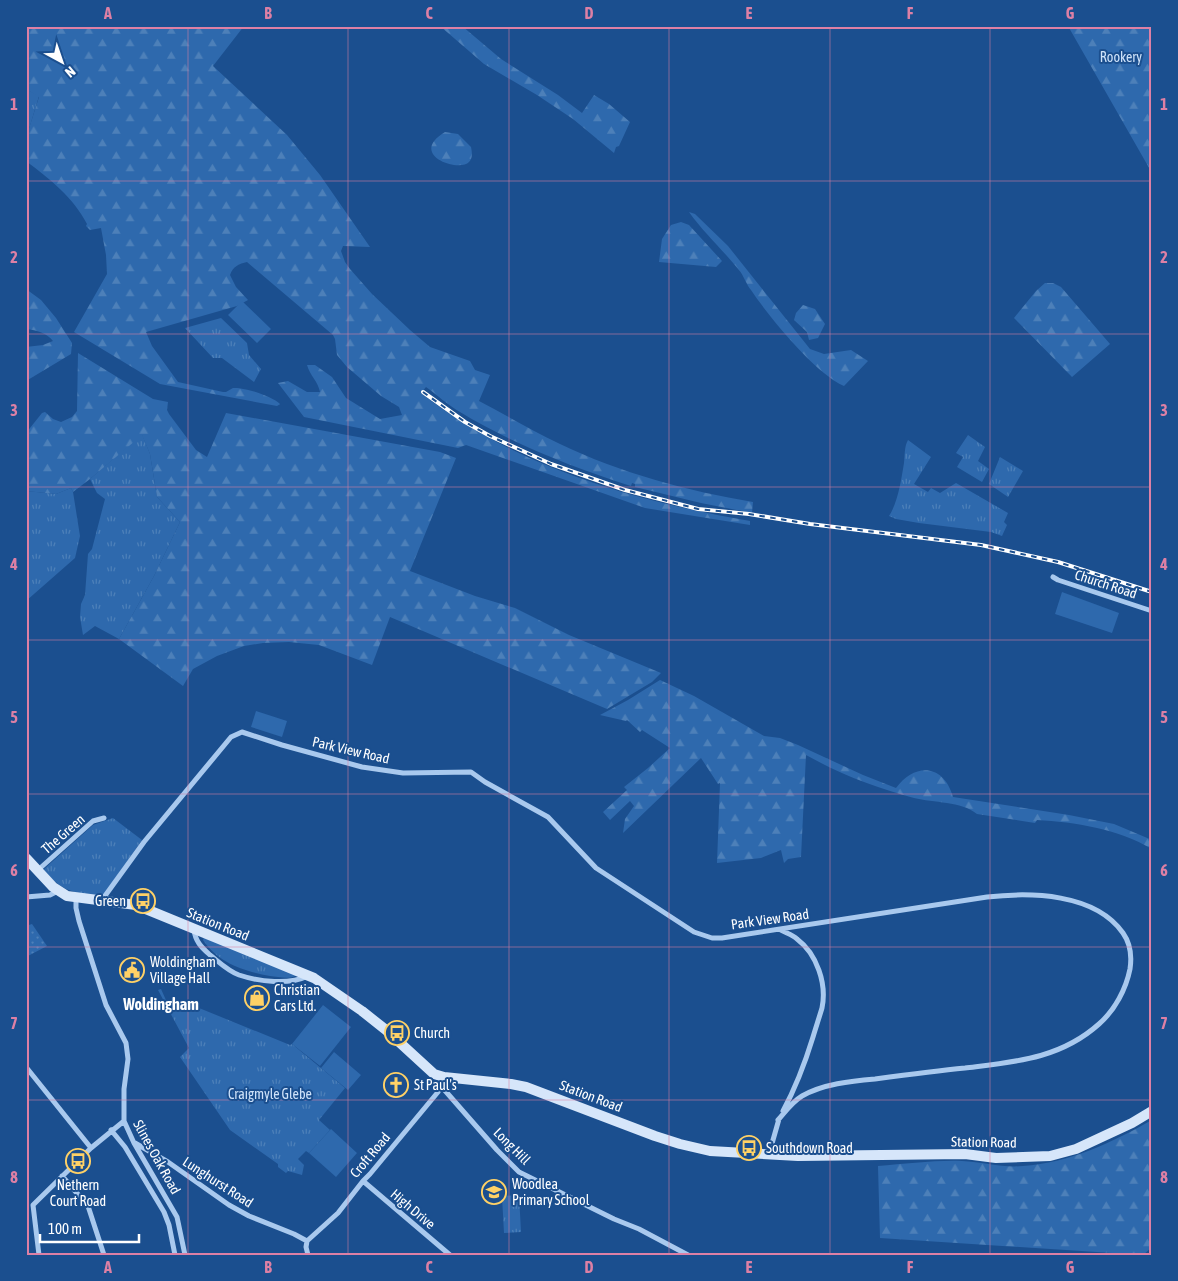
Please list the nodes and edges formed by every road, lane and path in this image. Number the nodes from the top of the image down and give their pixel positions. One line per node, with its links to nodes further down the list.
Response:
1 (1053, 577): 2 (street, Church Road)
2 (1152, 611)
3 (104, 818): 5 (street, The Green)
4 (26, 858): 5 (street)
5 (38, 870): 6 (street)
6 (58, 892): 7 (street); 8 (street, Station Road)
7 (26, 897)
8 (76, 897): 9 (street, Station Road); 17 (street, Slines Oak Road)
9 (101, 900): 10 (street, Station Road); 11 (street, Park View Road)
10 (194, 929): 12 (street, Station Road); 12 (street)
11 (780, 930): 16 (street); 16 (street, Park View Road)
12 (309, 975): 14 (street, Station Road)
13 (26, 1067): 20 (street)
14 (443, 1082): 21 (street, Station Road); 23 (street, Croft Road); 31 (street, Long Hill)
15 (1152, 1112): 21 (street, Station Road)
16 (778, 1120): 21 (street)
17 (124, 1121): 18 (street); 19 (street, Slines Oak Road)
18 (111, 1130): 20 (street); 27 (street)
19 (134, 1143): 24 (street, Lunghurst Road); 28 (street, Slines Oak Road)
20 (91, 1148): 22 (street)
21 (768, 1155)
22 (62, 1176): 25 (street); 26 (street)
23 (363, 1180): 24 (street, Croft Road); 30 (street, High Drive)
24 (306, 1241): 29 (street)
25 (39, 1255)
26 (104, 1255)
27 (175, 1255)
28 (185, 1255)
29 (308, 1255)
30 (450, 1255)
31 (688, 1255)

